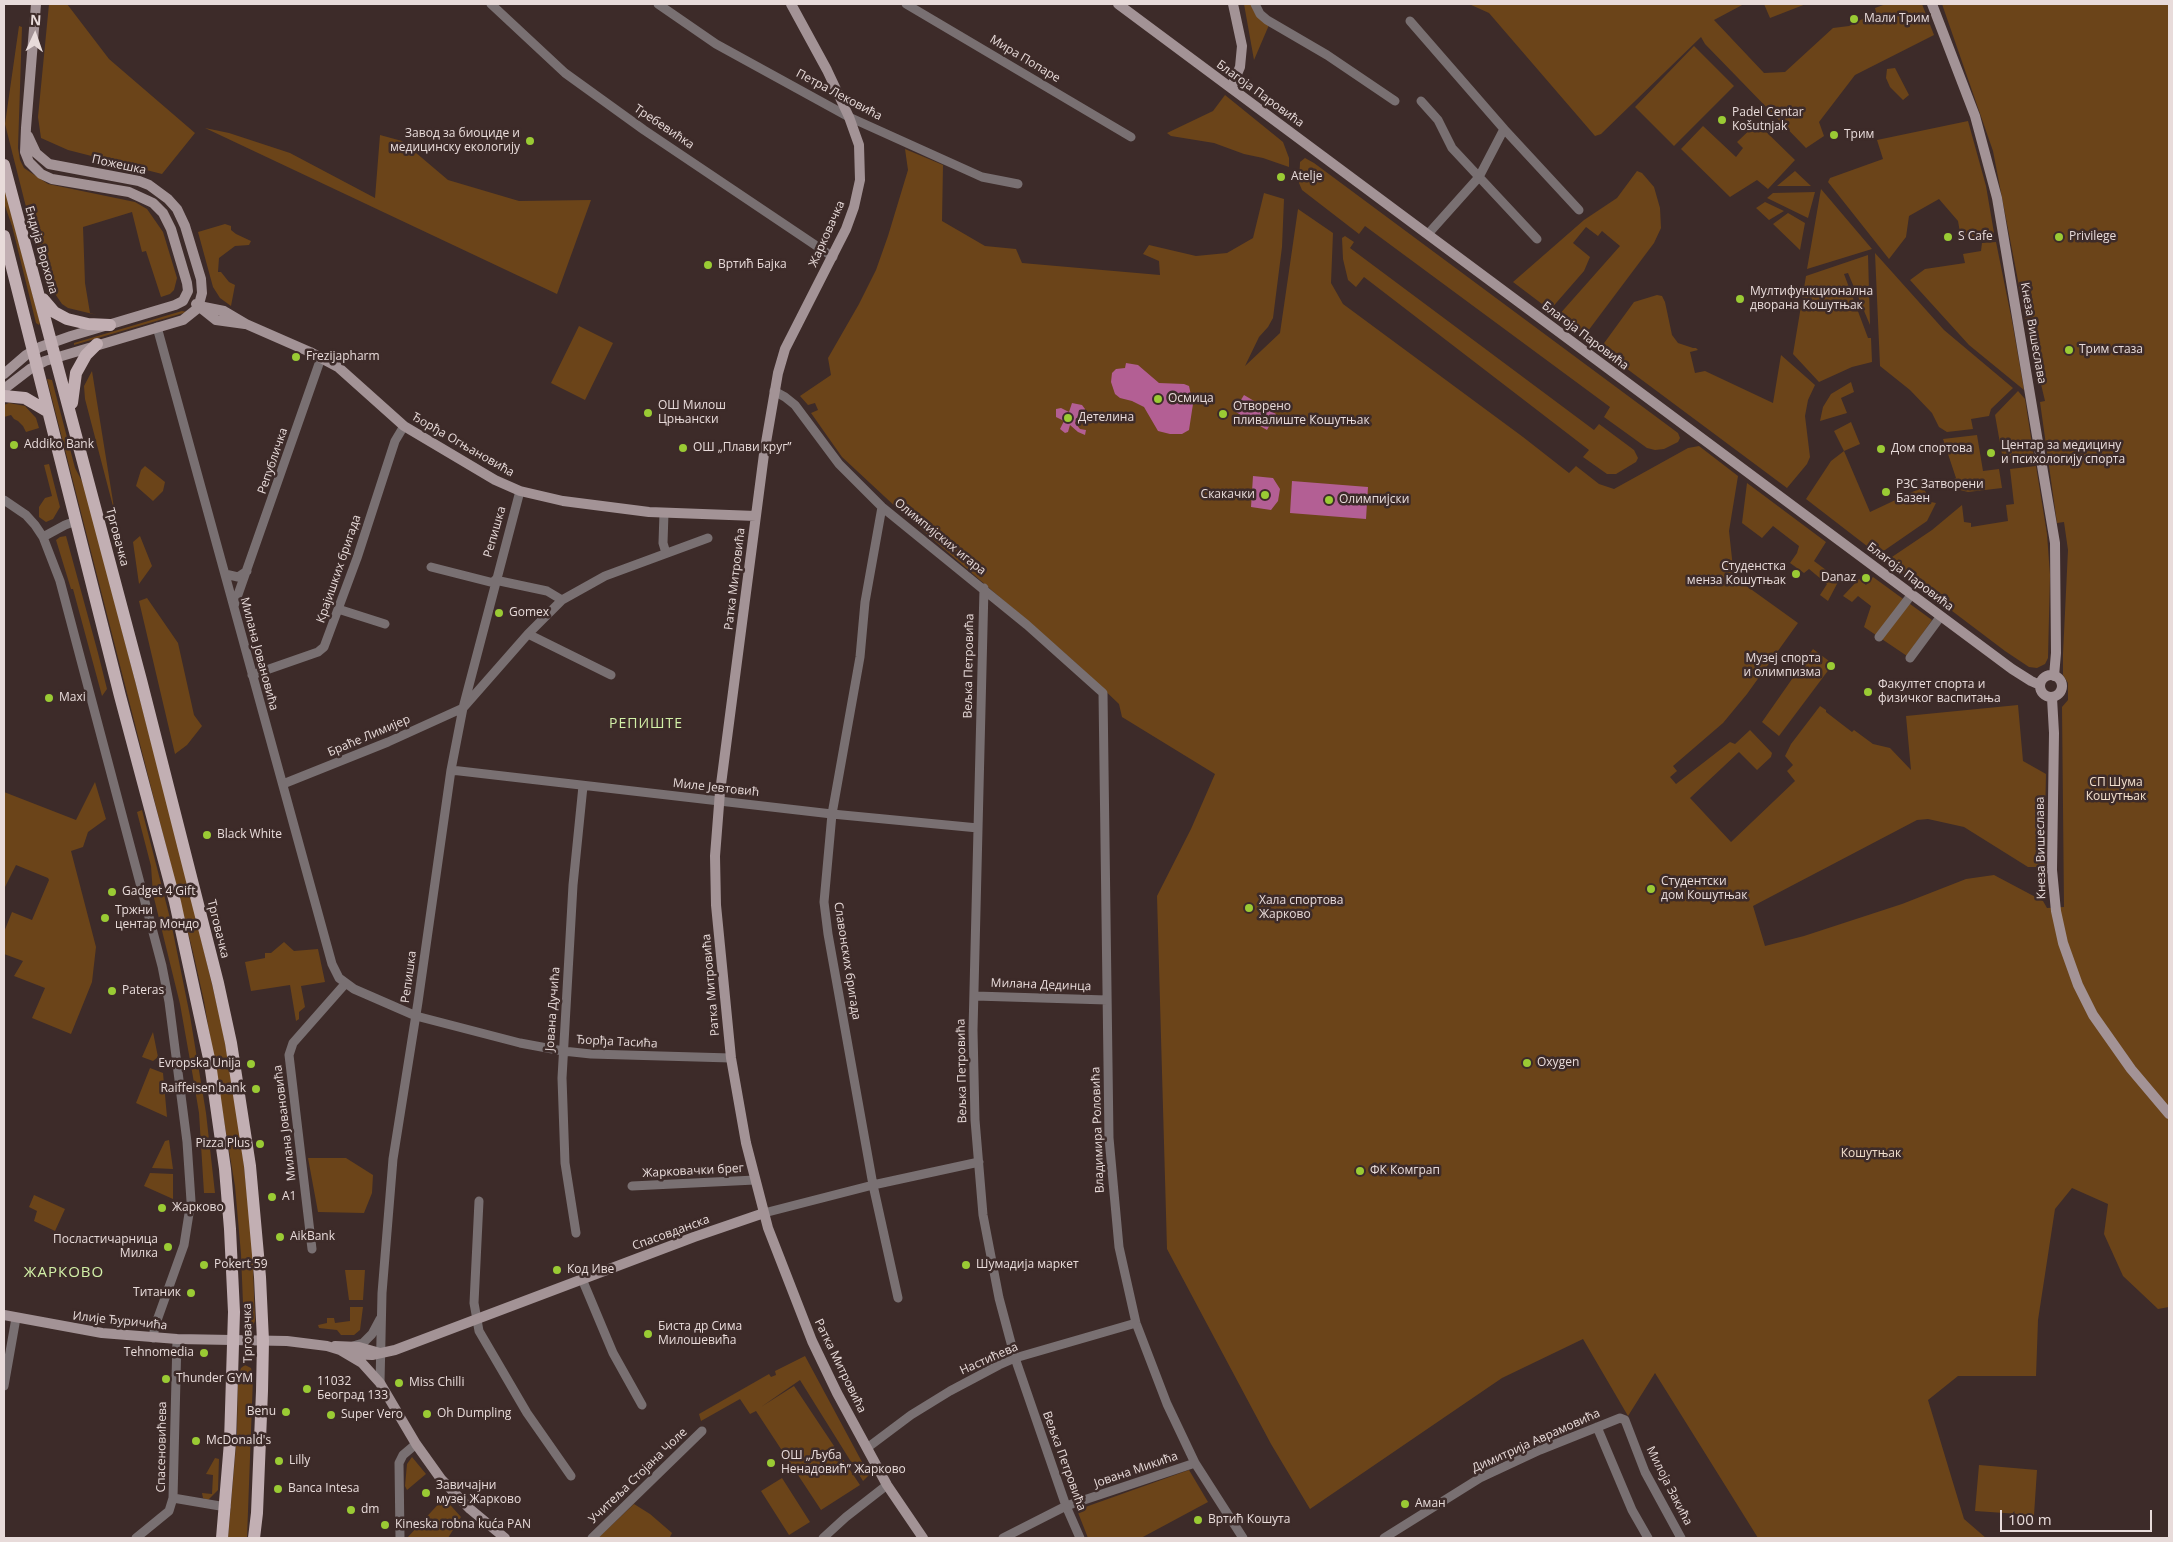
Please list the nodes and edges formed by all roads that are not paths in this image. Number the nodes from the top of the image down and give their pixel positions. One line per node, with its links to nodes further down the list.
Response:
1 (36, 4): 15 (street, Пожешка)
2 (491, 4): 25 (street, Требевићка)
3 (658, 4): 14 (street, Петра Лековића)
4 (791, 4): 14 (street, Жарковачка)
5 (906, 4): 17 (street, Мира Попаре)
6 (1118, 4): 11 (street, Благоја Паровића)
7 (1233, 4): 11 (street)
8 (1255, 4): 12 (street)
9 (1932, 4): 69 (street, Кнеза Вишеслава)
10 (1410, 21): 16 (street)
11 (1231, 88): 22 (street, Благоја Паровића)
12 (1395, 101)
13 (1421, 101): 19 (street)
14 (850, 117): 20 (street, Петра Лековића); 25 (street, Жарковачка)
15 (26, 128): 27 (street, Пожешка); 28 (street, Пожешка)
16 (1504, 129): 19 (street); 21 (street)
17 (1131, 137)
18 (4, 165): 26 (main road, Ендија Ворхола)
19 (1479, 177): 22 (street); 24 (street)
20 (1018, 184)
21 (1579, 210)
22 (1428, 234): 58 (street, Благоја Паровића)
23 (4, 236): 33 (main road)
24 (1537, 239)
25 (833, 257): 39 (street, Жарковачка)
26 (40, 296): 29 (main road); 31 (main road, Ендија Ворхола)
27 (185, 297): 28 (street); 29 (street)
28 (199, 306): 30 (street); 35 (street, Ђорђа Огњановића)
29 (110, 325): 31 (street)
30 (157, 327): 32 (street); 55 (street, Милана Јовановића)
31 (52, 342): 33 (street); 34 (main road, Трговачка)
32 (97, 344): 34 (street); 42 (main road)
33 (32, 351): 36 (main road, Трговачка); 37 (street)
34 (56, 357): 36 (street); 42 (main road, Трговачка)
35 (321, 358): 43 (street, Ђорђа Огњановића); 54 (street, Републичка)
36 (35, 365): 38 (street); 41 (main road, Трговачка)
37 (4, 374)
38 (4, 389)
39 (774, 391): 46 (street, Олимпијских игара); 48 (street, Ратка Митровића)
40 (4, 396): 41 (main road)
41 (47, 411): 49 (main road, Трговачка)
42 (72, 415): 105 (main road, Трговачка)
43 (404, 426): 44 (street, Ђорђа Огњановића); 61 (street, Крајишких бригада)
44 (520, 491): 47 (street, Ђорђа Огњановића); 56 (street, Репишка)
45 (4, 500): 50 (street)
46 (882, 507): 57 (street, Олимпијских игара); 78 (street, Славонских бригада)
47 (664, 513): 48 (street, Ђорђа Огњановића); 52 (street)
48 (756, 516): 77 (street, Ратка Митровића)
49 (76, 522): 50 (street); 104 (main road, Трговачка)
50 (43, 537): 102 (street)
51 (708, 538): 52 (street)
52 (666, 553): 59 (street)
53 (431, 567): 56 (street)
54 (247, 572): 55 (street); 60 (street, Републичка)
55 (226, 574): 60 (street, Милана Јовановића)
56 (495, 581): 59 (street); 73 (street, Репишка)
57 (984, 588): 71 (street, Олимпијских игара); 79 (street, Вељка Петровића)
58 (1912, 594): 62 (street, Благоја Паровића); 65 (street)
59 (562, 600): 64 (street)
60 (234, 606): 67 (street, Милана Јовановића)
61 (338, 609): 63 (street); 67 (street, Крајишких бригада)
62 (1941, 616): 66 (street); 70 (street, Благоја Паровића)
63 (385, 624)
64 (528, 634): 68 (street); 73 (street)
65 (1879, 637)
66 (1910, 658)
67 (252, 675): 75 (street, Милана Јовановића)
68 (611, 675)
69 (2054, 676): 70 (street); 72 (street)
70 (2040, 684): 72 (street)
71 (1103, 693): 82 (street, Владимира Роловића)
72 (2052, 698): 86 (street, Кнеза Вишеслава)
73 (463, 708): 74 (street, Репишка); 75 (street, Браће Лимијер)
74 (451, 770): 76 (street, Миле Јевтовић); 83 (street, Репишка)
75 (283, 784): 80 (street, Милана Јовановића)
76 (583, 786): 77 (street, Миле Јевтовић); 84 (street, Јована Дучића)
77 (719, 801): 78 (street, Миле Јевтовић); 85 (street, Ратка Митровића)
78 (832, 814): 79 (street, Миле Јевтовић); 89 (street, Славонских бригада)
79 (978, 828): 81 (street, Вељка Петровића)
80 (345, 984): 83 (street); 94 (street, Милана Јовановића)
81 (975, 996): 82 (street, Милана Дединца); 87 (street, Вељка Петровића)
82 (1106, 1000): 101 (street, Владимира Роловића)
83 (416, 1016): 84 (street, Ђорђа Тасића); 98 (street, Репишка)
84 (563, 1051): 85 (street, Ђорђа Тасића); 93 (street, Јована Дучића)
85 (731, 1058): 88 (street, Ратка Митровића)
86 (2169, 1114)
87 (979, 1162): 89 (street, Спасовданска); 108 (street, Вељка Петровића)
88 (755, 1180): 90 (street, Жарковачки брег); 92 (street, Ратка Митровића)
89 (873, 1185): 92 (street, Спасовданска); 96 (street, Славонских бригада)
90 (632, 1186)
91 (479, 1201): 100 (street)
92 (764, 1213): 95 (street, Спасовданска); 116 (street, Ратка Митровића)
93 (576, 1233)
94 (312, 1249)
95 (582, 1280): 100 (street, Спасовданска); 111 (street)
96 (898, 1298)
97 (4, 1315): 99 (street, Илије Ђуричића)
98 (381, 1317): 106 (street); 107 (street, Репишка)
99 (16, 1318): 102 (street, Илије Ђуричића); 110 (street)
100 (476, 1319): 107 (street, Спасовданска); 118 (street)
101 (1136, 1324): 108 (street, Настићева); 117 (street, Владимира Роловића)
102 (153, 1338): 103 (street, Илије Ђуричића)
103 (176, 1339): 104 (street, Илије Ђуричића); 120 (street, Спасеновићева)
104 (234, 1340): 105 (street, Илије Ђуричића); 122 (main road, Трговачка)
105 (263, 1340): 106 (street, Илије Ђуричића); 126 (main road, Трговачка)
106 (351, 1350): 107 (street); 109 (street)
107 (380, 1353): 109 (street, Репишка)
108 (1015, 1358): 116 (street, Настићева); 121 (street, Вељка Петровића)
109 (380, 1383): 115 (street)
110 (4, 1386)
111 (642, 1404)
112 (1623, 1418): 113 (street, Димитрија Аврамовића); 123 (street, Милоја Закића)
113 (1597, 1427): 135 (street, Димитрија Аврамовића); 136 (street)
114 (702, 1431): 129 (street, Учитеља Стојана Чоле)
115 (416, 1444): 127 (street); 128 (street)
116 (867, 1448): 119 (street, Ратка Митровића)
117 (1195, 1463): 121 (street, Јована Микића); 134 (street, Владимира Роловића)
118 (571, 1476)
119 (887, 1485): 130 (street); 131 (street, Ратка Митровића)
120 (173, 1498): 122 (street); 124 (street, Спасеновићева)
121 (1066, 1506): 132 (street, Јована Микића); 133 (street, Вељка Петровића)
122 (226, 1507): 125 (main road, Трговачка)
123 (1677, 1537)
124 (136, 1538)
125 (222, 1538)
126 (254, 1538)
127 (400, 1538)
128 (505, 1538)
129 (592, 1538)
130 (823, 1538)
131 (922, 1538)
132 (1002, 1538)
133 (1080, 1538)
134 (1243, 1538)
135 (1384, 1538)
136 (1648, 1538)

